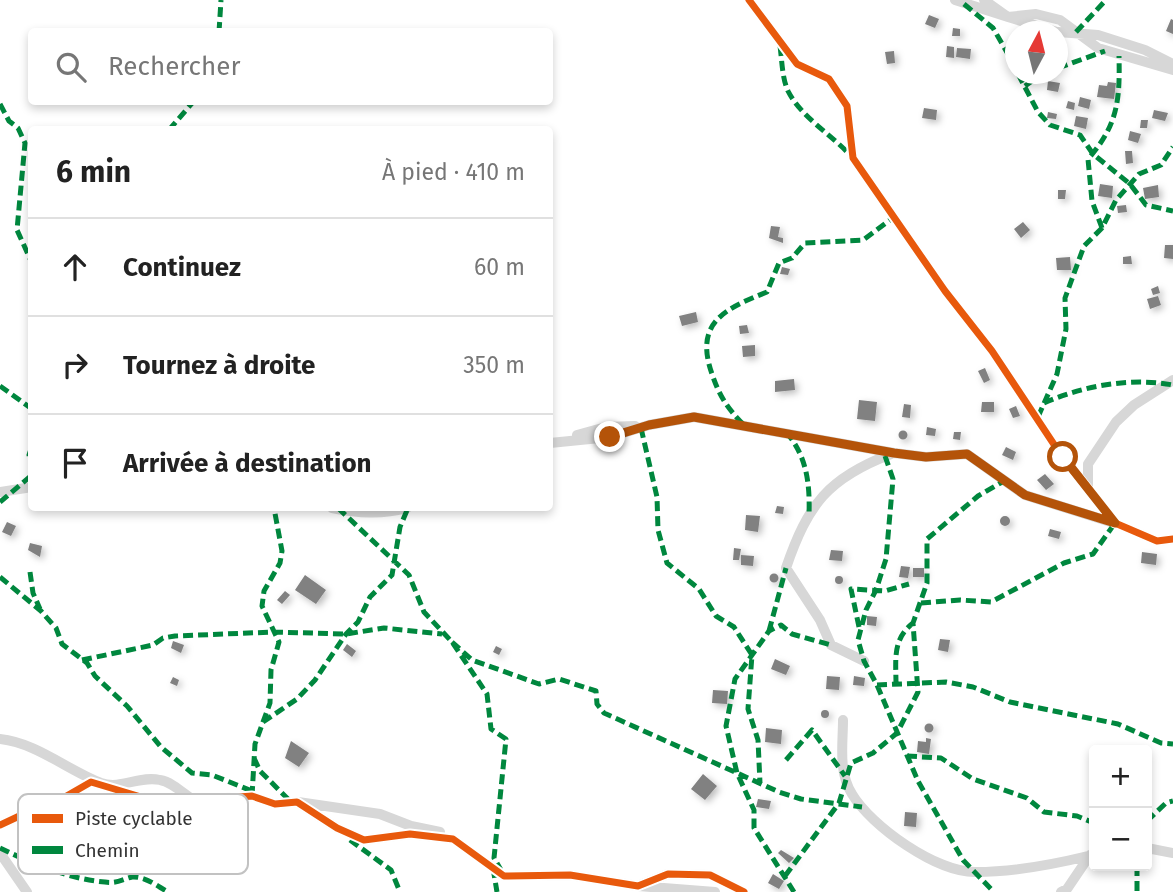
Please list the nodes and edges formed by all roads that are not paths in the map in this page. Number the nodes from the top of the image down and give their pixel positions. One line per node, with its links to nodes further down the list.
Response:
1 (749, 0): 13 (street)
2 (955, 0): 4 (street)
3 (984, 0): 4 (street)
4 (1007, 17): 5 (street); 7 (street)
5 (1020, 21)
6 (1068, 32): 7 (street)
7 (1076, 32): 8 (street)
8 (1173, 67)
9 (1173, 380): 13 (street)
10 (555, 442): 11 (street)
11 (894, 453): 17 (street); 19 (street)
12 (28, 488): 14 (street)
13 (1088, 489): 17 (street)
14 (0, 492)
15 (348, 511): 16 (street)
16 (395, 511)
17 (1115, 523): 18 (street)
18 (1173, 542)
19 (864, 661)
20 (843, 720): 34 (street)
21 (0, 739): 22 (street)
22 (103, 784): 23 (street); 24 (street); 25 (street)
23 (71, 794)
24 (128, 794)
25 (183, 794)
26 (248, 796): 27 (street)
27 (297, 802): 30 (street); 30 (street)
28 (18, 817): 29 (street)
29 (0, 825)
30 (453, 839): 38 (street)
31 (1152, 849): 33 (street)
32 (0, 853): 37 (street)
33 (1173, 853)
34 (1089, 856)
35 (1089, 858): 42 (street)
36 (0, 872): 37 (street)
37 (15, 878): 39 (street)
38 (638, 886): 40 (street); 41 (street)
39 (27, 892)
40 (715, 892)
41 (744, 892)
42 (1061, 892)

